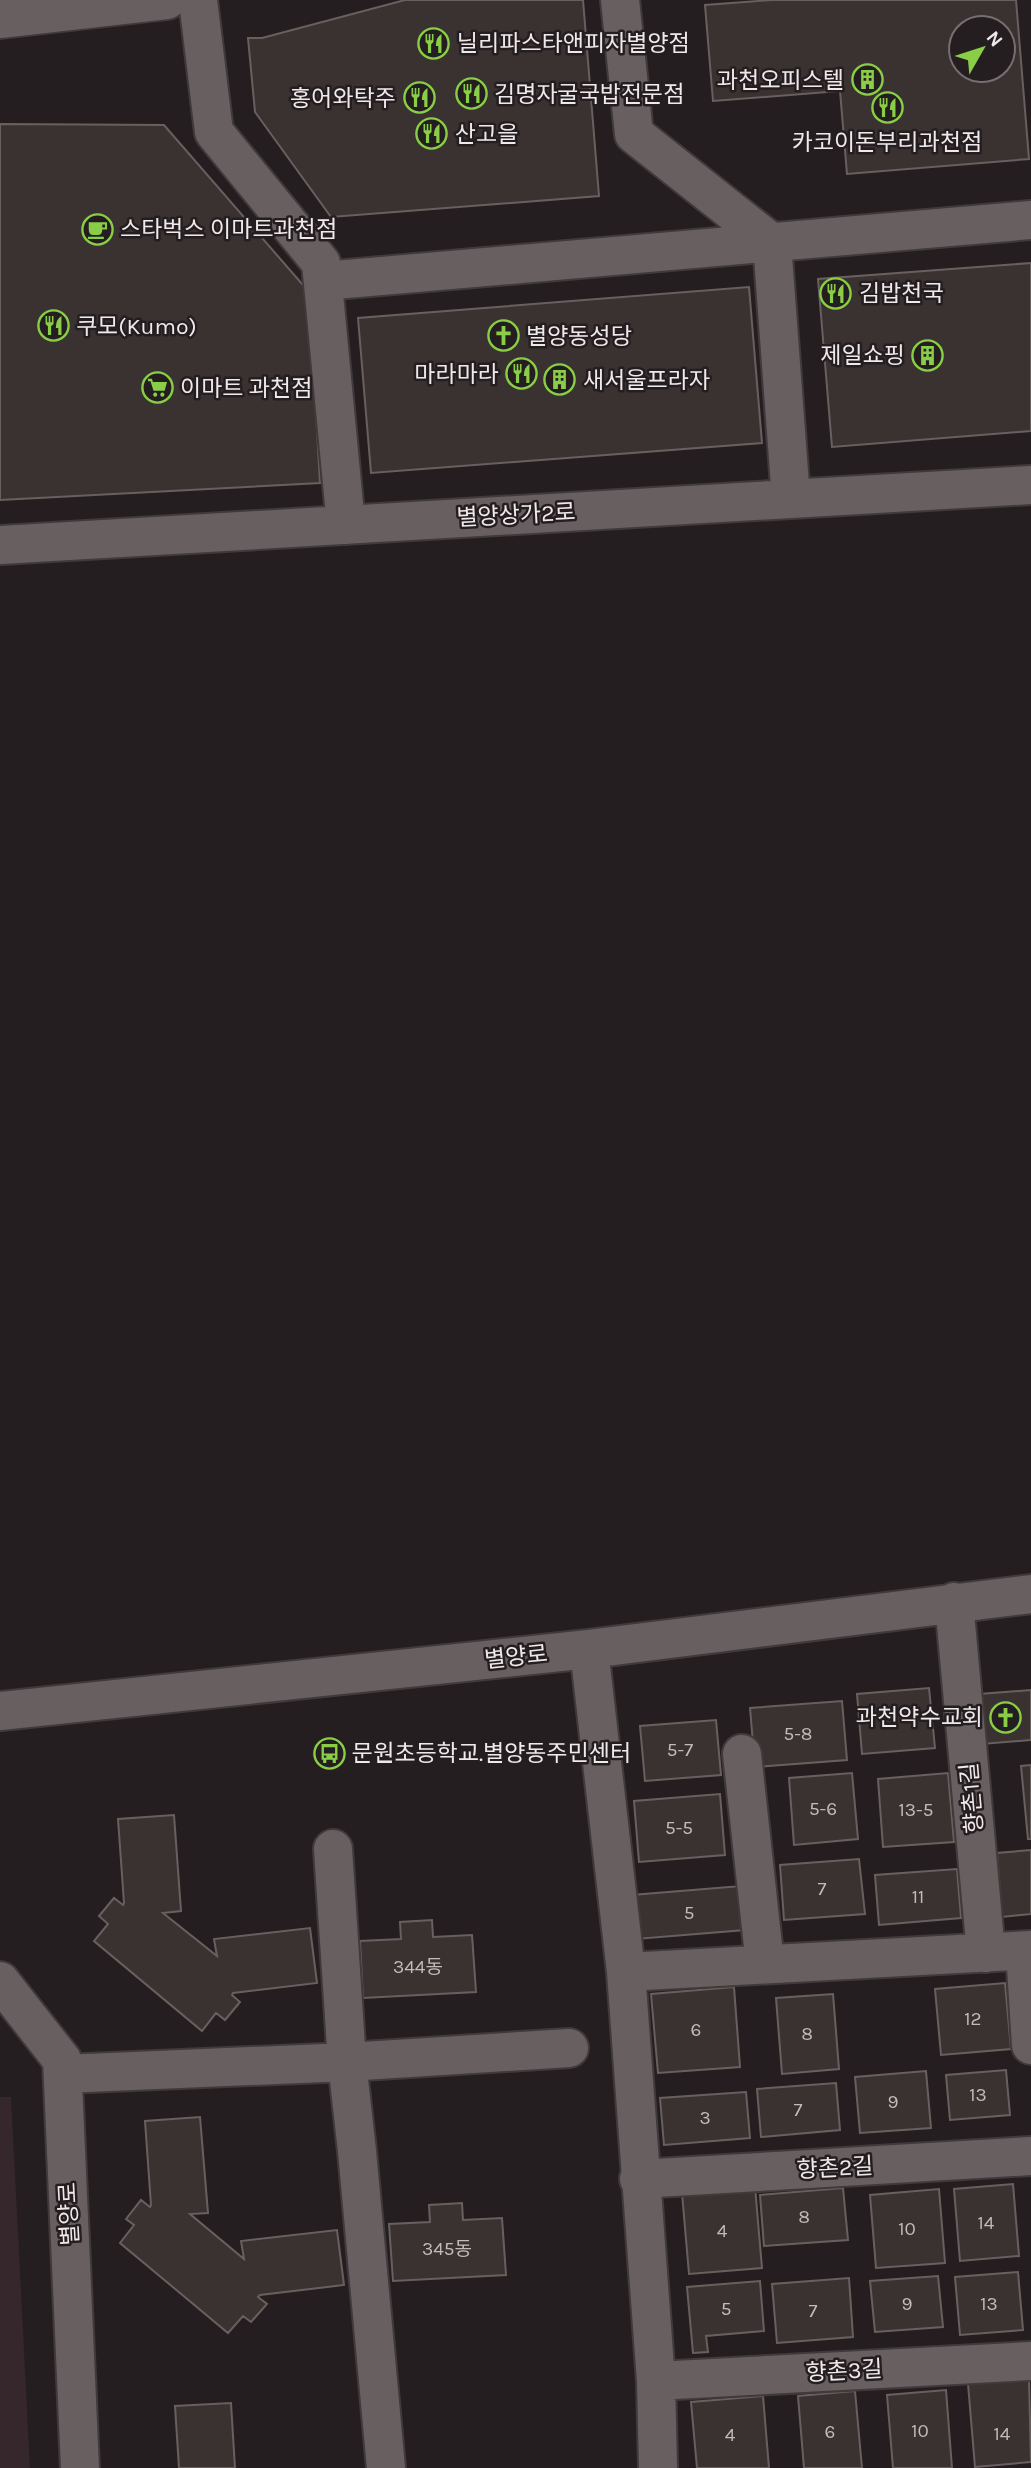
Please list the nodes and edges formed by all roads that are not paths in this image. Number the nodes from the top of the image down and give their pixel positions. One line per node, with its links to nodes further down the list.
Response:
1 (167, 0): 4 (street)
2 (198, 0): 7 (street)
3 (620, 0): 6 (street)
4 (0, 19)
5 (1031, 220): 6 (street)
6 (772, 243): 7 (street); 9 (street)
7 (323, 281): 10 (street)
8 (1031, 485): 9 (street, 별양상가2로)
9 (791, 499): 10 (street, 별양상가2로)
10 (346, 525): 11 (street, 별양상가2로)
11 (0, 545)
12 (1031, 1594): 13 (street, 별양로)
13 (954, 1602): 14 (street, 별양로); 19 (street, 향촌1길)
14 (589, 1649): 15 (street, 별양로); 21 (street)
15 (0, 1711)
16 (742, 1754): 20 (street)
17 (333, 1849): 25 (street)
18 (1028, 1951): 19 (street); 23 (street)
19 (986, 1953): 20 (street)
20 (765, 1964): 21 (street)
21 (626, 1972): 28 (street)
22 (0, 1981): 26 (street, 별양로)
23 (1031, 2045)
24 (569, 2048): 25 (street)
25 (347, 2063): 26 (street); 32 (street)
26 (63, 2074): 31 (street, 별양로)
27 (1031, 2156): 28 (street, 향촌2길)
28 (639, 2179): 30 (street)
29 (1031, 2361): 30 (street, 향촌3길)
30 (656, 2381): 33 (street)
31 (80, 2468)
32 (386, 2468)
33 (658, 2468)

